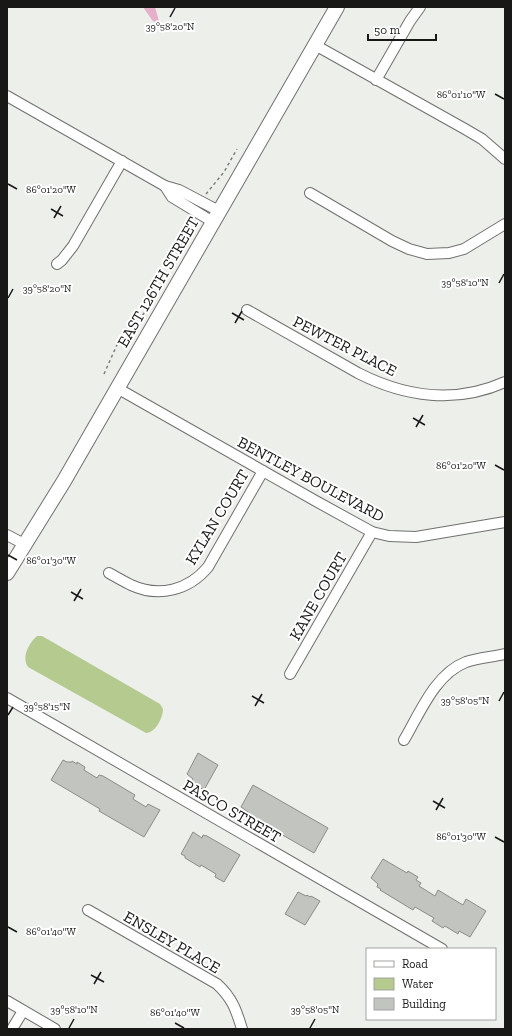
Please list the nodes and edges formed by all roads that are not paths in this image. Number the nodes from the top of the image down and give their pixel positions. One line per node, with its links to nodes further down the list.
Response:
1 (337, 7): 3 (main road, EAST 126TH STREET)
2 (420, 7): 4 (street)
3 (316, 45): 4 (street); 9 (main road, EAST 126TH STREET)
4 (376, 80): 6 (street)
5 (7, 96): 7 (street)
6 (505, 159)
7 (122, 161): 9 (street); 11 (street)
8 (310, 193): 10 (street)
9 (216, 216): 14 (main road, EAST 126TH STREET)
10 (505, 224)
11 (57, 264)
12 (247, 310): 13 (street, PEWTER PLACE)
13 (505, 382)
14 (118, 388): 15 (street, BENTLEY BOULEVARD); 19 (main road, EAST 126TH STREET)
15 (263, 471): 17 (street, BENTLEY BOULEVARD); 21 (street, KYLAN COURT)
16 (505, 522): 17 (street, BENTLEY BOULEVARD)
17 (372, 532): 23 (street, KANE COURT)
18 (7, 535): 19 (street)
19 (24, 544): 20 (main road, EAST 126TH STREET)
20 (7, 573)
21 (109, 573)
22 (505, 654): 25 (street)
23 (290, 674)
24 (7, 698): 27 (street, PASCO STREET)
25 (404, 740)
26 (88, 910): 32 (street, ENSLEY PLACE)
27 (440, 948)
28 (7, 1002): 29 (street)
29 (23, 1011): 30 (street); 31 (street)
30 (12, 1029)
31 (55, 1029)
32 (242, 1029)

